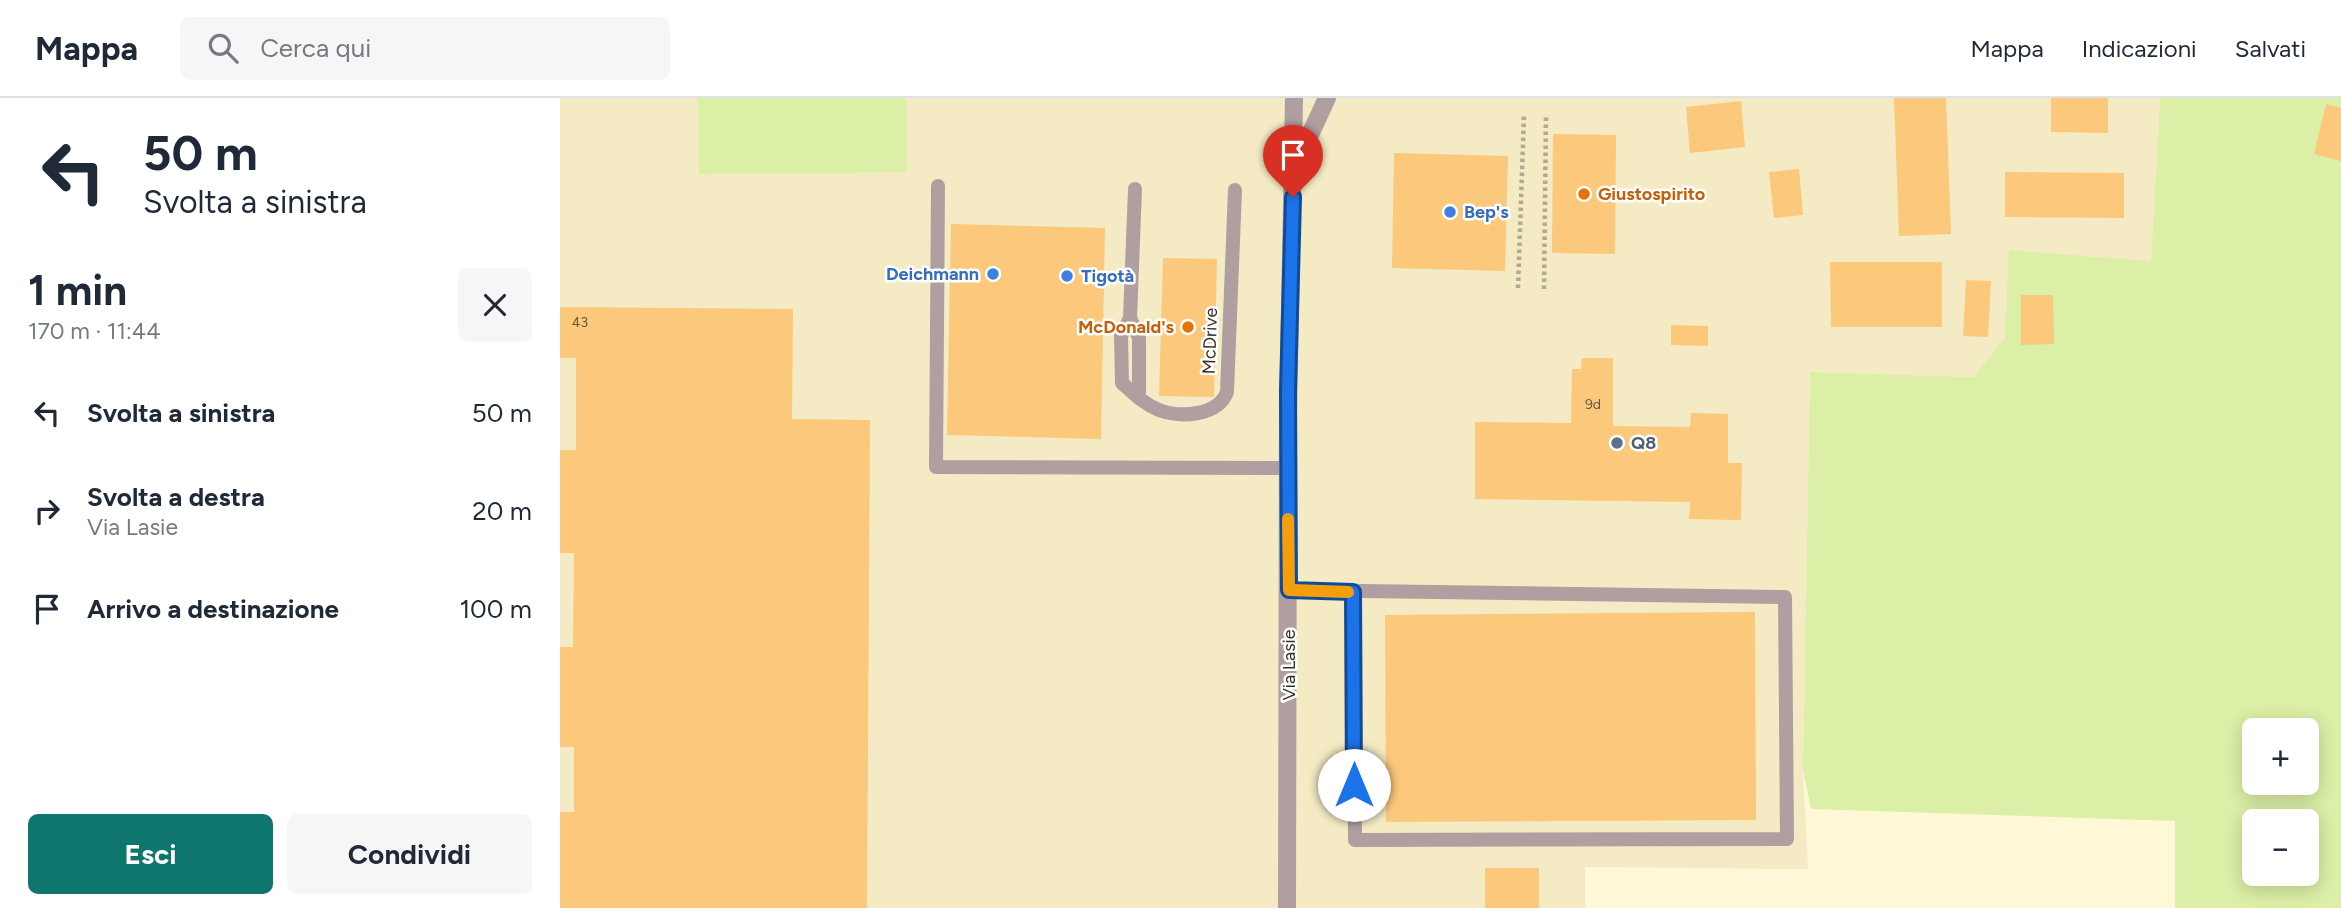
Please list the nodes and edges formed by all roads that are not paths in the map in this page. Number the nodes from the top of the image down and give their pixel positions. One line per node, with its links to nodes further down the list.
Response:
1 (1294, 98): 3 (street, Via Lasie)
2 (1327, 98): 3 (street, Via Lasie)
3 (1294, 169): 7 (street, Via Lasie)
4 (938, 186): 7 (lane)
5 (1135, 189): 6 (lane, McDrive)
6 (1235, 190)
7 (1288, 468): 8 (street, Via Lasie)
8 (1289, 590): 9 (lane); 10 (street, Via Lasie)
9 (1353, 592): 9 (lane)
10 (1287, 908)

